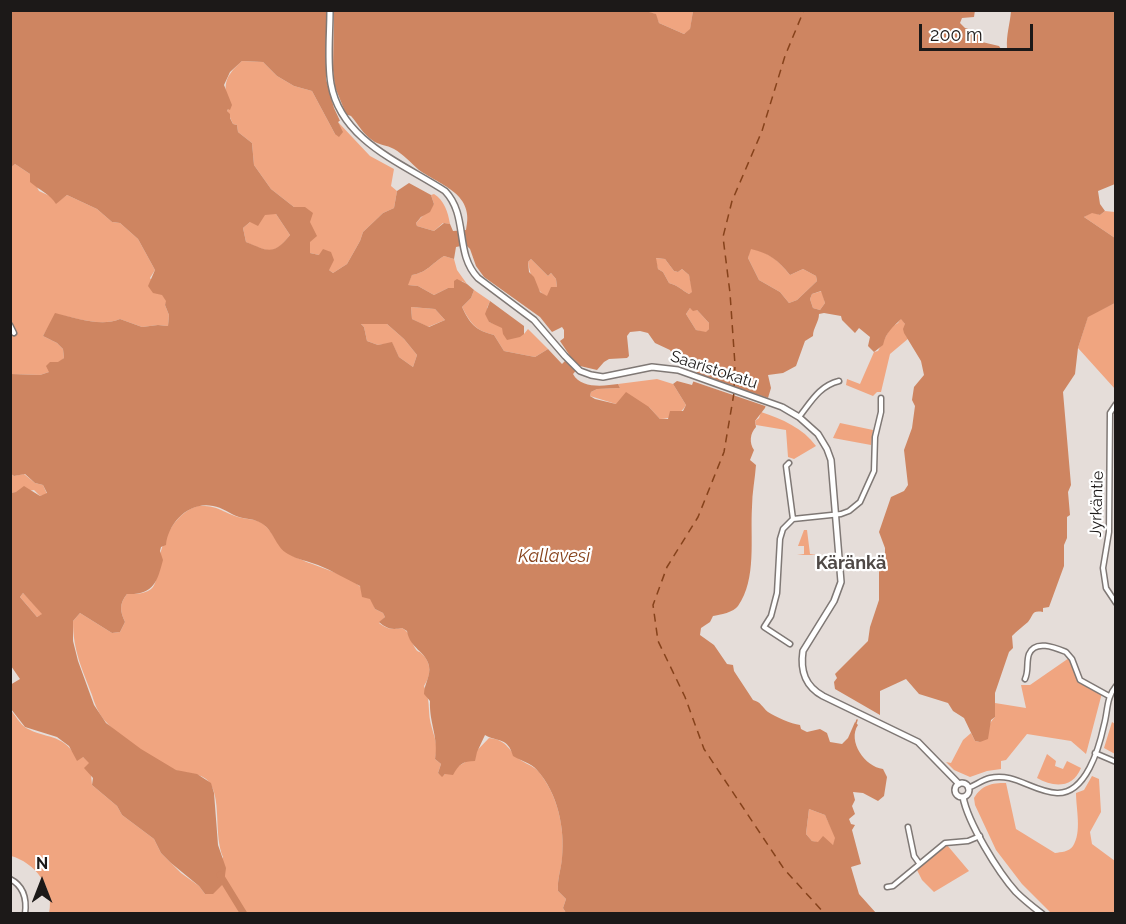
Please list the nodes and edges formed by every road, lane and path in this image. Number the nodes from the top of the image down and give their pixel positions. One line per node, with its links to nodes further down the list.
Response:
1 (330, 10): 7 (main road, Saaristokatu)
2 (10, 325): 3 (street)
3 (14, 333)
4 (839, 381): 7 (street)
5 (881, 398): 9 (street)
6 (1116, 404): 11 (street, Jyrkäntie)
7 (799, 417): 9 (main road, Saaristokatu)
8 (789, 463): 10 (street)
9 (836, 515): 10 (street); 18 (main road, Saaristokatu)
10 (793, 519): 12 (street)
11 (1116, 603)
12 (790, 644)
13 (1025, 679): 15 (street)
14 (1116, 686): 15 (street)
15 (1109, 696): 16 (street)
16 (1095, 753): 17 (street); 19 (street)
17 (1116, 762)
18 (959, 784): 19 (main road); 20 (main road)
19 (968, 788): 20 (main road)
20 (963, 797): 22 (main road)
21 (908, 827): 23 (street)
22 (980, 836): 23 (street); 27 (main road)
23 (919, 862): 25 (street)
24 (10, 879): 26 (street)
25 (888, 887)
26 (25, 914)
27 (1042, 914)

